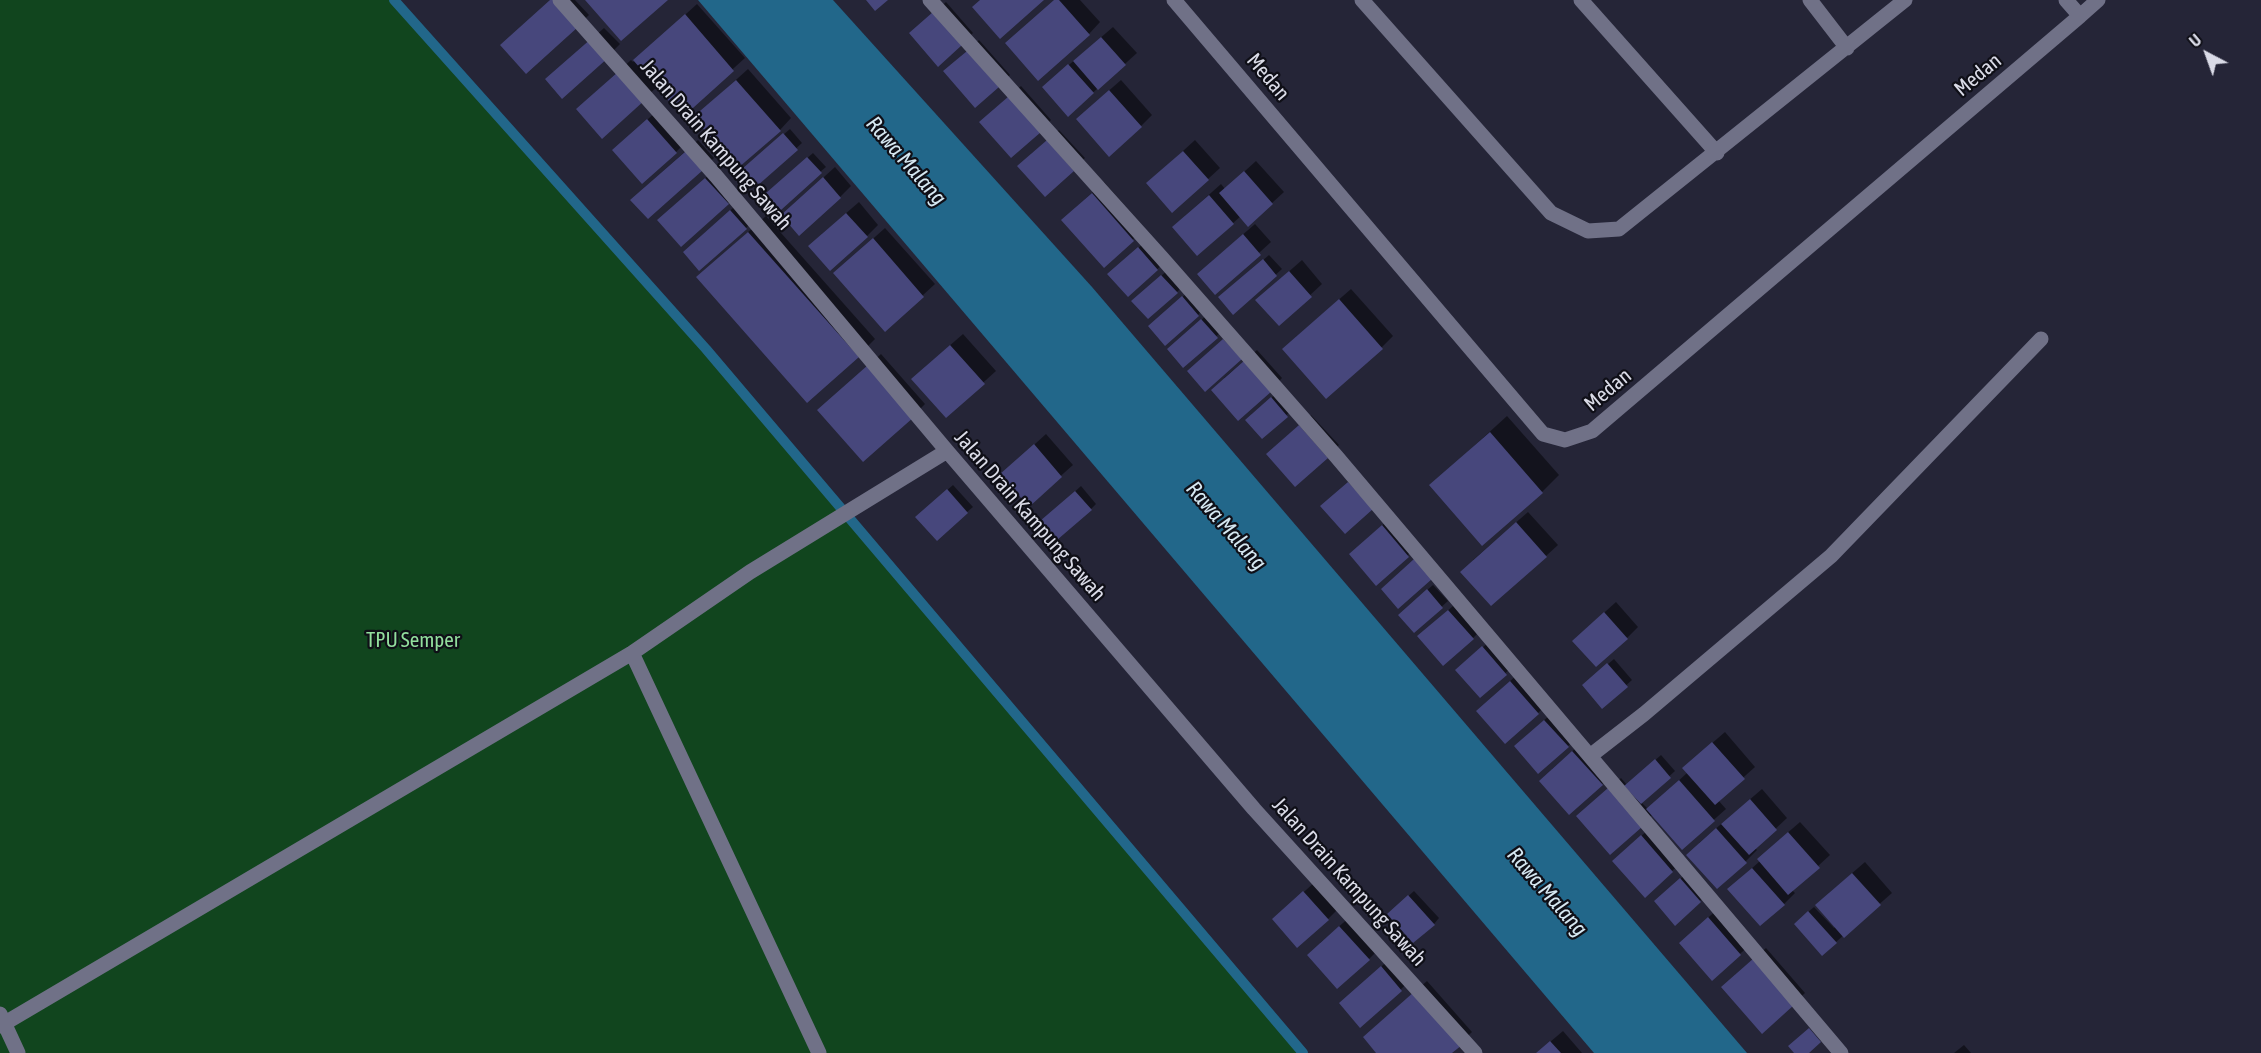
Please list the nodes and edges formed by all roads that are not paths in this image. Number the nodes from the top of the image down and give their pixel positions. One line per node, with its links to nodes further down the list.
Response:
1 (560, 0): 14 (street, Jalan Drain Kampung Sawah)
2 (930, 0): 16 (street)
3 (1174, 0): 10 (street, Medan)
4 (1362, 0): 12 (street)
5 (1581, 0): 12 (street)
6 (1810, 0): 11 (street)
7 (1905, 0): 11 (street)
8 (2066, 0): 10 (street)
9 (2098, 0): 10 (street, Medan)
10 (2080, 16)
11 (1847, 48): 12 (street)
12 (1717, 153)
13 (2040, 339): 16 (street)
14 (946, 451): 15 (street); 20 (street, Jalan Drain Kampung Sawah)
15 (632, 653): 17 (street); 19 (street)
16 (1590, 756): 21 (street)
17 (2, 1021): 18 (street)
18 (18, 1053)
19 (819, 1053)
20 (1475, 1053)
21 (1841, 1053)

